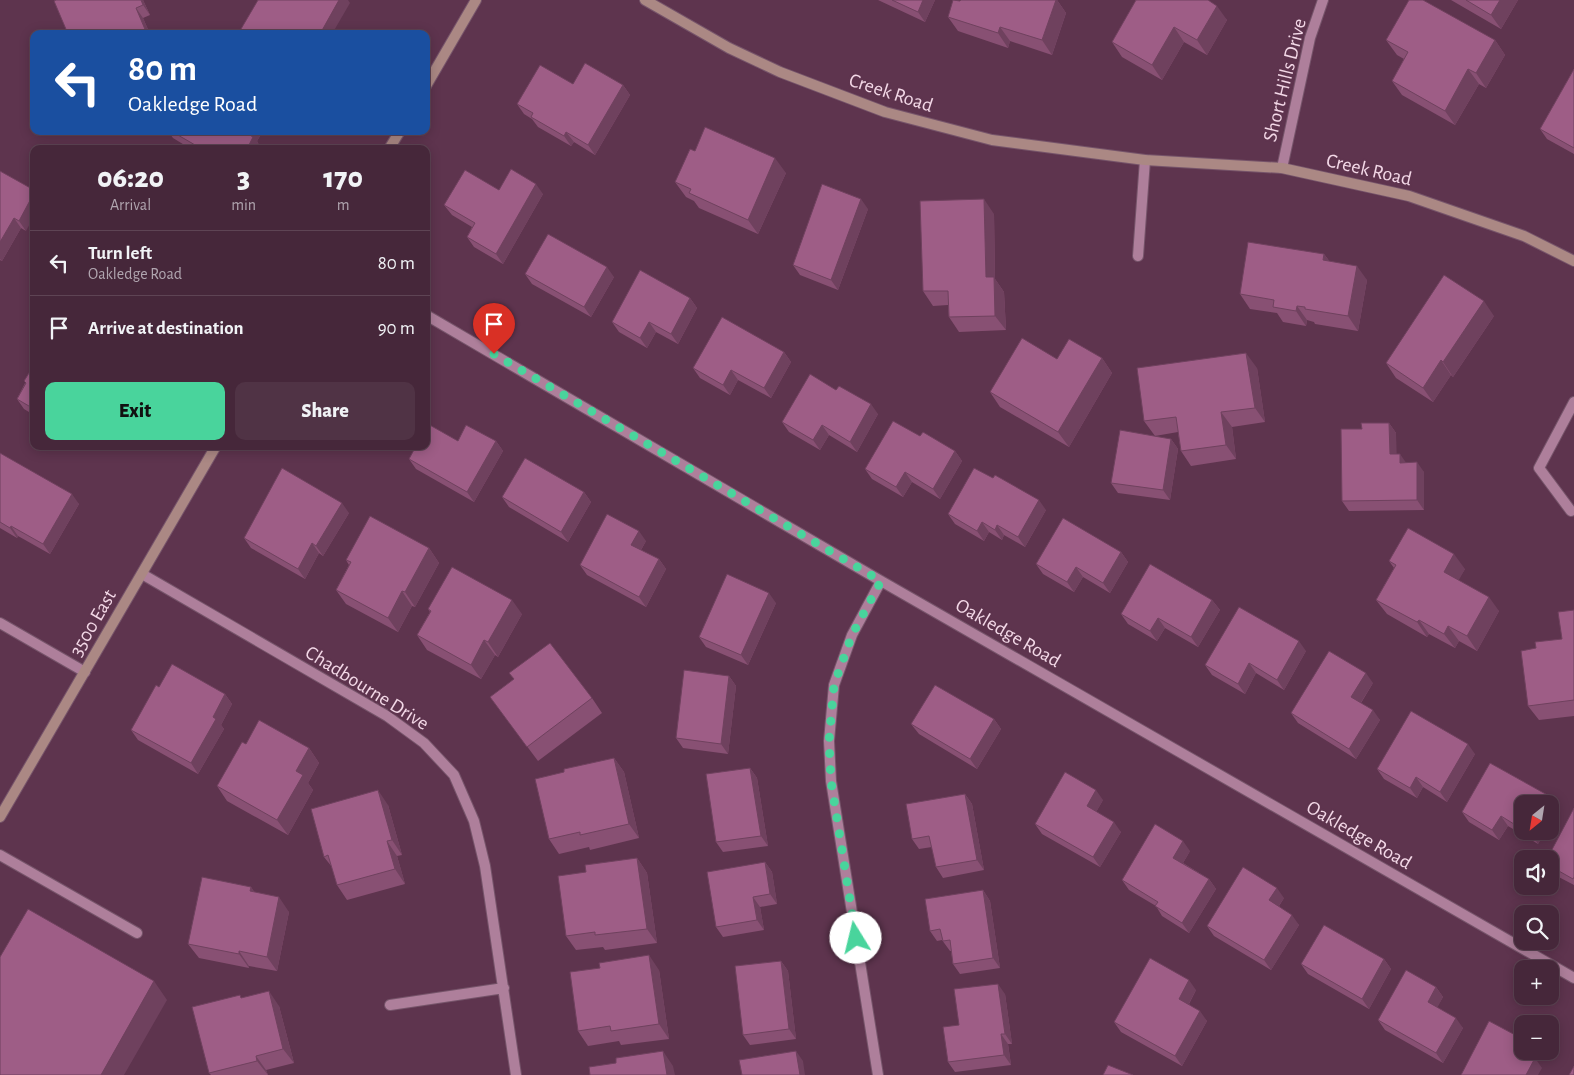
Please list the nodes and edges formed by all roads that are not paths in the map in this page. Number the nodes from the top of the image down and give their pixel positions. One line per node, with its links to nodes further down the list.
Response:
1 (476, 0): 4 (street)
2 (645, 0): 5 (street, Creek Road)
3 (1323, 0): 6 (street, Short Hills Drive)
4 (430, 79)
5 (1145, 160): 6 (street, Creek Road); 7 (street)
6 (1282, 168): 8 (street, Creek Road)
7 (1138, 256)
8 (1574, 261)
9 (430, 317): 14 (street, Oakledge Road)
10 (1574, 402): 12 (street)
11 (214, 450): 13 (street, 3500 East)
12 (1571, 511)
13 (142, 574): 16 (street, 3500 East); 21 (street, Chadbourne Drive)
14 (881, 581): 20 (street, Oakledge Road); 24 (street)
15 (0, 623): 16 (street)
16 (85, 672): 17 (street, 3500 East)
17 (0, 817)
18 (0, 855): 19 (street)
19 (137, 934)
20 (1574, 978)
21 (504, 988): 22 (street); 23 (street, Chadbourne Drive)
22 (390, 1004)
23 (516, 1075)
24 (878, 1075)

